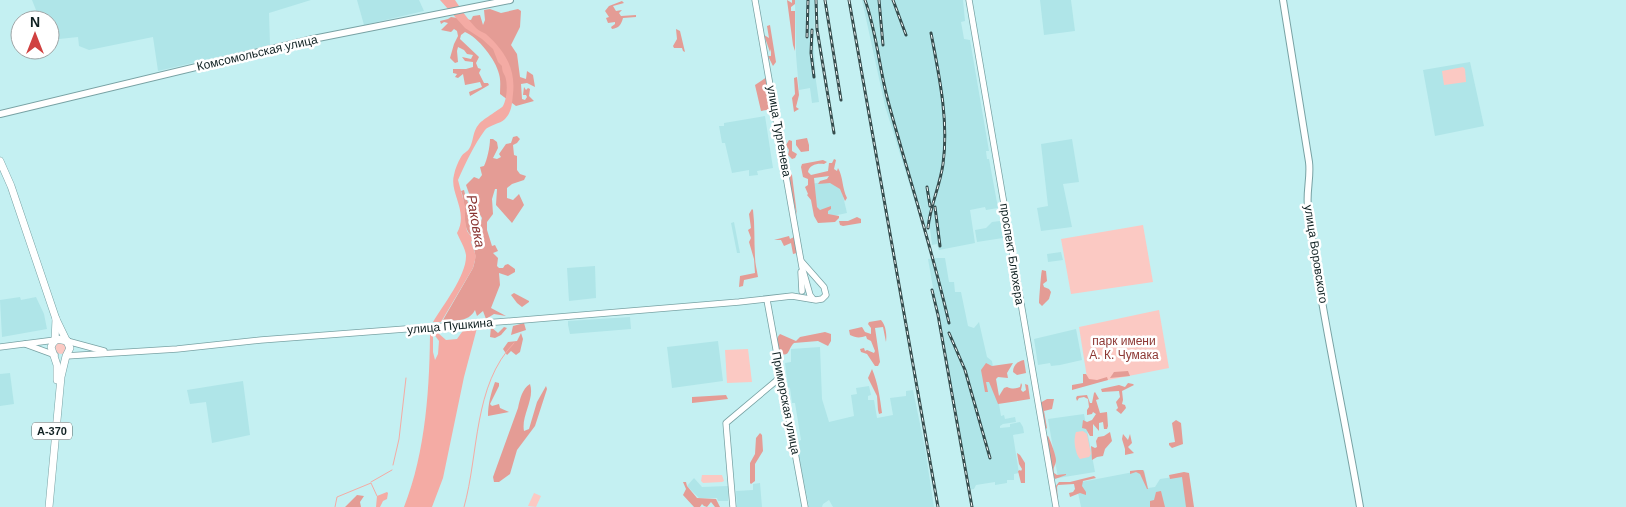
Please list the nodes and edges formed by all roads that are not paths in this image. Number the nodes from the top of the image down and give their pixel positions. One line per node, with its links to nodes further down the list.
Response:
1 (510, 0): 5 (main road, Комсомольская улица)
2 (755, 0): 7 (main road, улица Тургенева)
3 (969, 0): 26 (main road, проспект Блюхера)
4 (1283, 0): 27 (main road, улица Воровского)
5 (2, 112)
6 (0, 161): 14 (highway, А-370)
7 (802, 262): 8 (main road); 9 (main road, улица Тургенева); 10 (main road, улица Тургенева)
8 (822, 284): 9 (main road); 12 (main road)
9 (811, 289): 10 (main road, улица Пушкина); 12 (main road)
10 (802, 291): 11 (main road, улица Пушкина)
11 (792, 296): 12 (main road, улица Пушкина); 13 (main road, улица Пушкина)
12 (814, 299)
13 (767, 300): 19 (main road, улица Пушкина); 22 (main road, Приморская улица)
14 (56, 319): 15 (highway, А-370); 16 (highway, А-370)
15 (55, 340): 16 (highway); 17 (main road); 20 (highway, А-370)
16 (67, 341): 19 (main road, улица Пушкина); 21 (highway, А-370)
17 (23, 343): 18 (main road); 20 (main road)
18 (0, 347)
19 (108, 353): 21 (main road, улица Пушкина)
20 (55, 355): 21 (highway); 23 (highway, А-370)
21 (66, 356): 23 (highway, А-370)
22 (781, 374): 24 (main road); 25 (main road, Приморская улица)
23 (47, 507)
24 (733, 507)
25 (805, 507)
26 (1056, 507)
27 (1360, 507)

